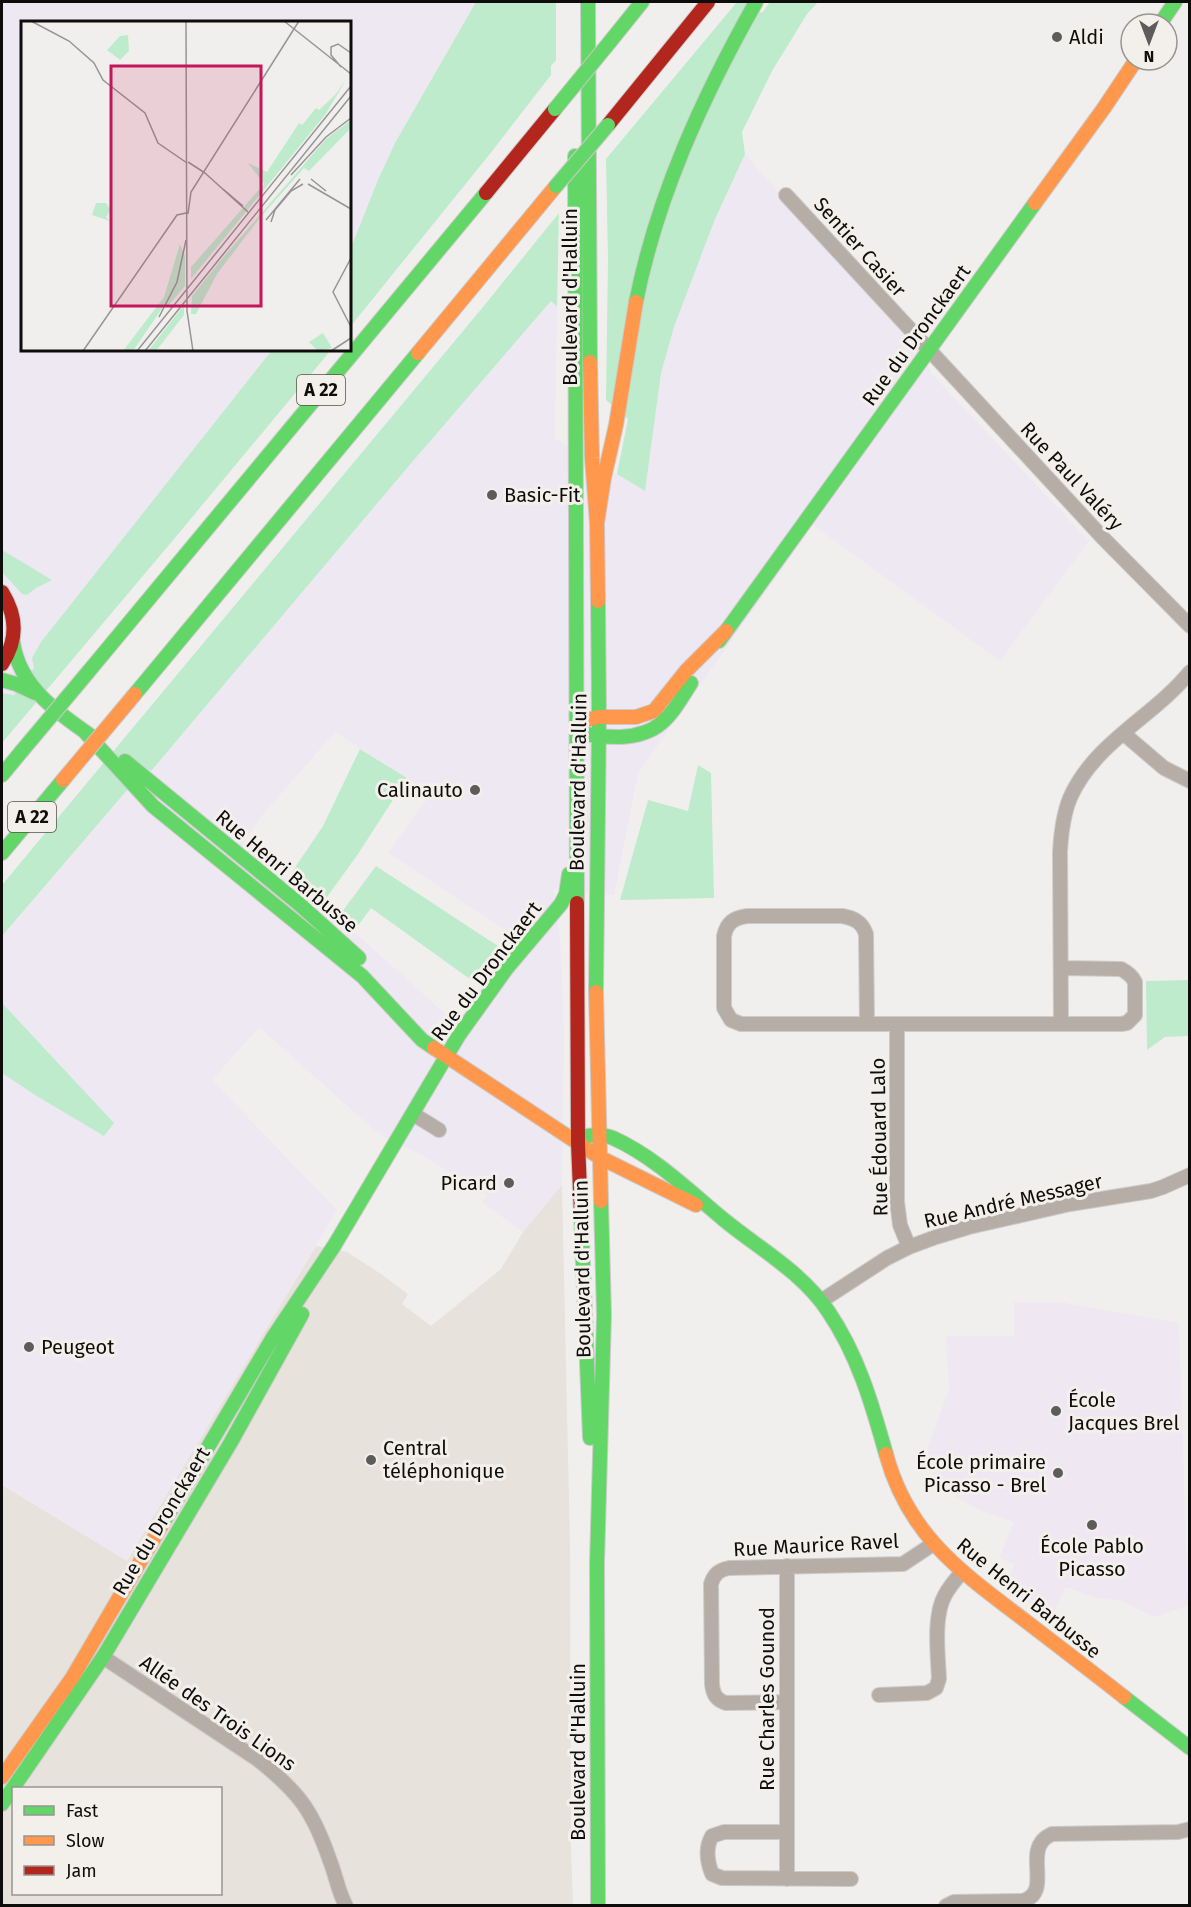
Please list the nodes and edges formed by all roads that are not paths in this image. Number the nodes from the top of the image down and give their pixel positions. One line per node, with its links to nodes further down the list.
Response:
1 (576, 2): 19 (main road, Boulevard d'Halluin)
2 (588, 2): 9 (main road, Boulevard d'Halluin)
3 (642, 2): 22 (main road, A 22, bridge)
4 (708, 2): 24 (main road, A 22, bridge)
5 (756, 2): 9 (main road)
6 (1128, 72): 8 (main road, Rue du Dronckaert)
7 (786, 195): 8 (street, Sentier Casier)
8 (929, 351): 11 (street, Rue Paul Valéry); 12 (main road, Rue du Dronckaert)
9 (597, 523): 18 (main road, Boulevard d'Halluin)
10 (2, 592): 13 (main road)
11 (1190, 626)
12 (726, 631): 18 (main road, Rue du Dronckaert); 21 (main road, Rue du Dronckaert)
13 (13, 642): 14 (main road); 17 (main road, Rue Henri Barbusse)
14 (2, 664)
15 (1190, 672): 20 (street)
16 (2, 680): 17 (main road, Rue Henri Barbusse)
17 (38, 694): 29 (main road, Rue Henri Barbusse)
18 (599, 717): 19 (main road, Rue du Dronckaert); 21 (main road, Boulevard d'Halluin)
19 (577, 728): 21 (main road, Rue du Dronckaert); 29 (main road, Rue du Dronckaert); 33 (main road, Boulevard d'Halluin)
20 (1123, 733): 23 (street); 25 (street)
21 (598, 737): 32 (main road, Boulevard d'Halluin)
22 (2, 775)
23 (1190, 781)
24 (2, 854)
25 (1061, 968): 28 (street); 28 (street)
26 (867, 1024): 26 (street); 27 (street)
27 (897, 1024): 28 (street); 38 (street, Rue Édouard Lalo)
28 (1061, 1024)
29 (447, 1055): 30 (main road, Rue du Dronckaert); 33 (main road, Rue Henri Barbusse)
30 (413, 1114): 31 (street); 37 (main road, Rue du Dronckaert)
31 (439, 1130)
32 (598, 1135): 33 (main road); 34 (main road, Boulevard d'Halluin); 36 (main road, Rue Henri Barbusse)
33 (578, 1143): 34 (main road, Rue Henri Barbusse); 41 (main road, Boulevard d'Halluin)
34 (599, 1157): 36 (main road, Rue Henri Barbusse); 41 (main road, Boulevard d'Halluin)
35 (1190, 1175): 38 (street, Rue André Messager)
36 (723, 1219): 39 (main road, Rue Henri Barbusse)
37 (334, 1246): 44 (main road, Rue du Dronckaert); 48 (main road, Rue du Dronckaert)
38 (909, 1247): 39 (street, Rue André Messager)
39 (822, 1301): 40 (main road, Rue Henri Barbusse)
40 (933, 1544): 42 (street, Rue Maurice Ravel); 43 (main road, Rue Henri Barbusse)
41 (597, 1563): 58 (main road, Boulevard d'Halluin)
42 (787, 1566): 46 (street, Rue Charles Gounod); 46 (street, Rue Maurice Ravel)
43 (962, 1572): 45 (street); 47 (main road, Rue Henri Barbusse)
44 (103, 1657): 49 (main road, Rue du Dronckaert); 57 (street, Allée des Trois Lions)
45 (879, 1695)
46 (787, 1702): 53 (street, Rue Charles Gounod)
47 (1190, 1748)
48 (2, 1778)
49 (14, 1787)
50 (12, 1790): 51 (main road, Rue du Dronckaert)
51 (2, 1804)
52 (1190, 1829): 56 (street)
53 (787, 1832): 54 (street, Rue Charles Gounod); 54 (street)
54 (787, 1879): 55 (street)
55 (851, 1879)
56 (1022, 1903): 59 (street)
57 (346, 1905)
58 (598, 1905)
59 (946, 1905)

